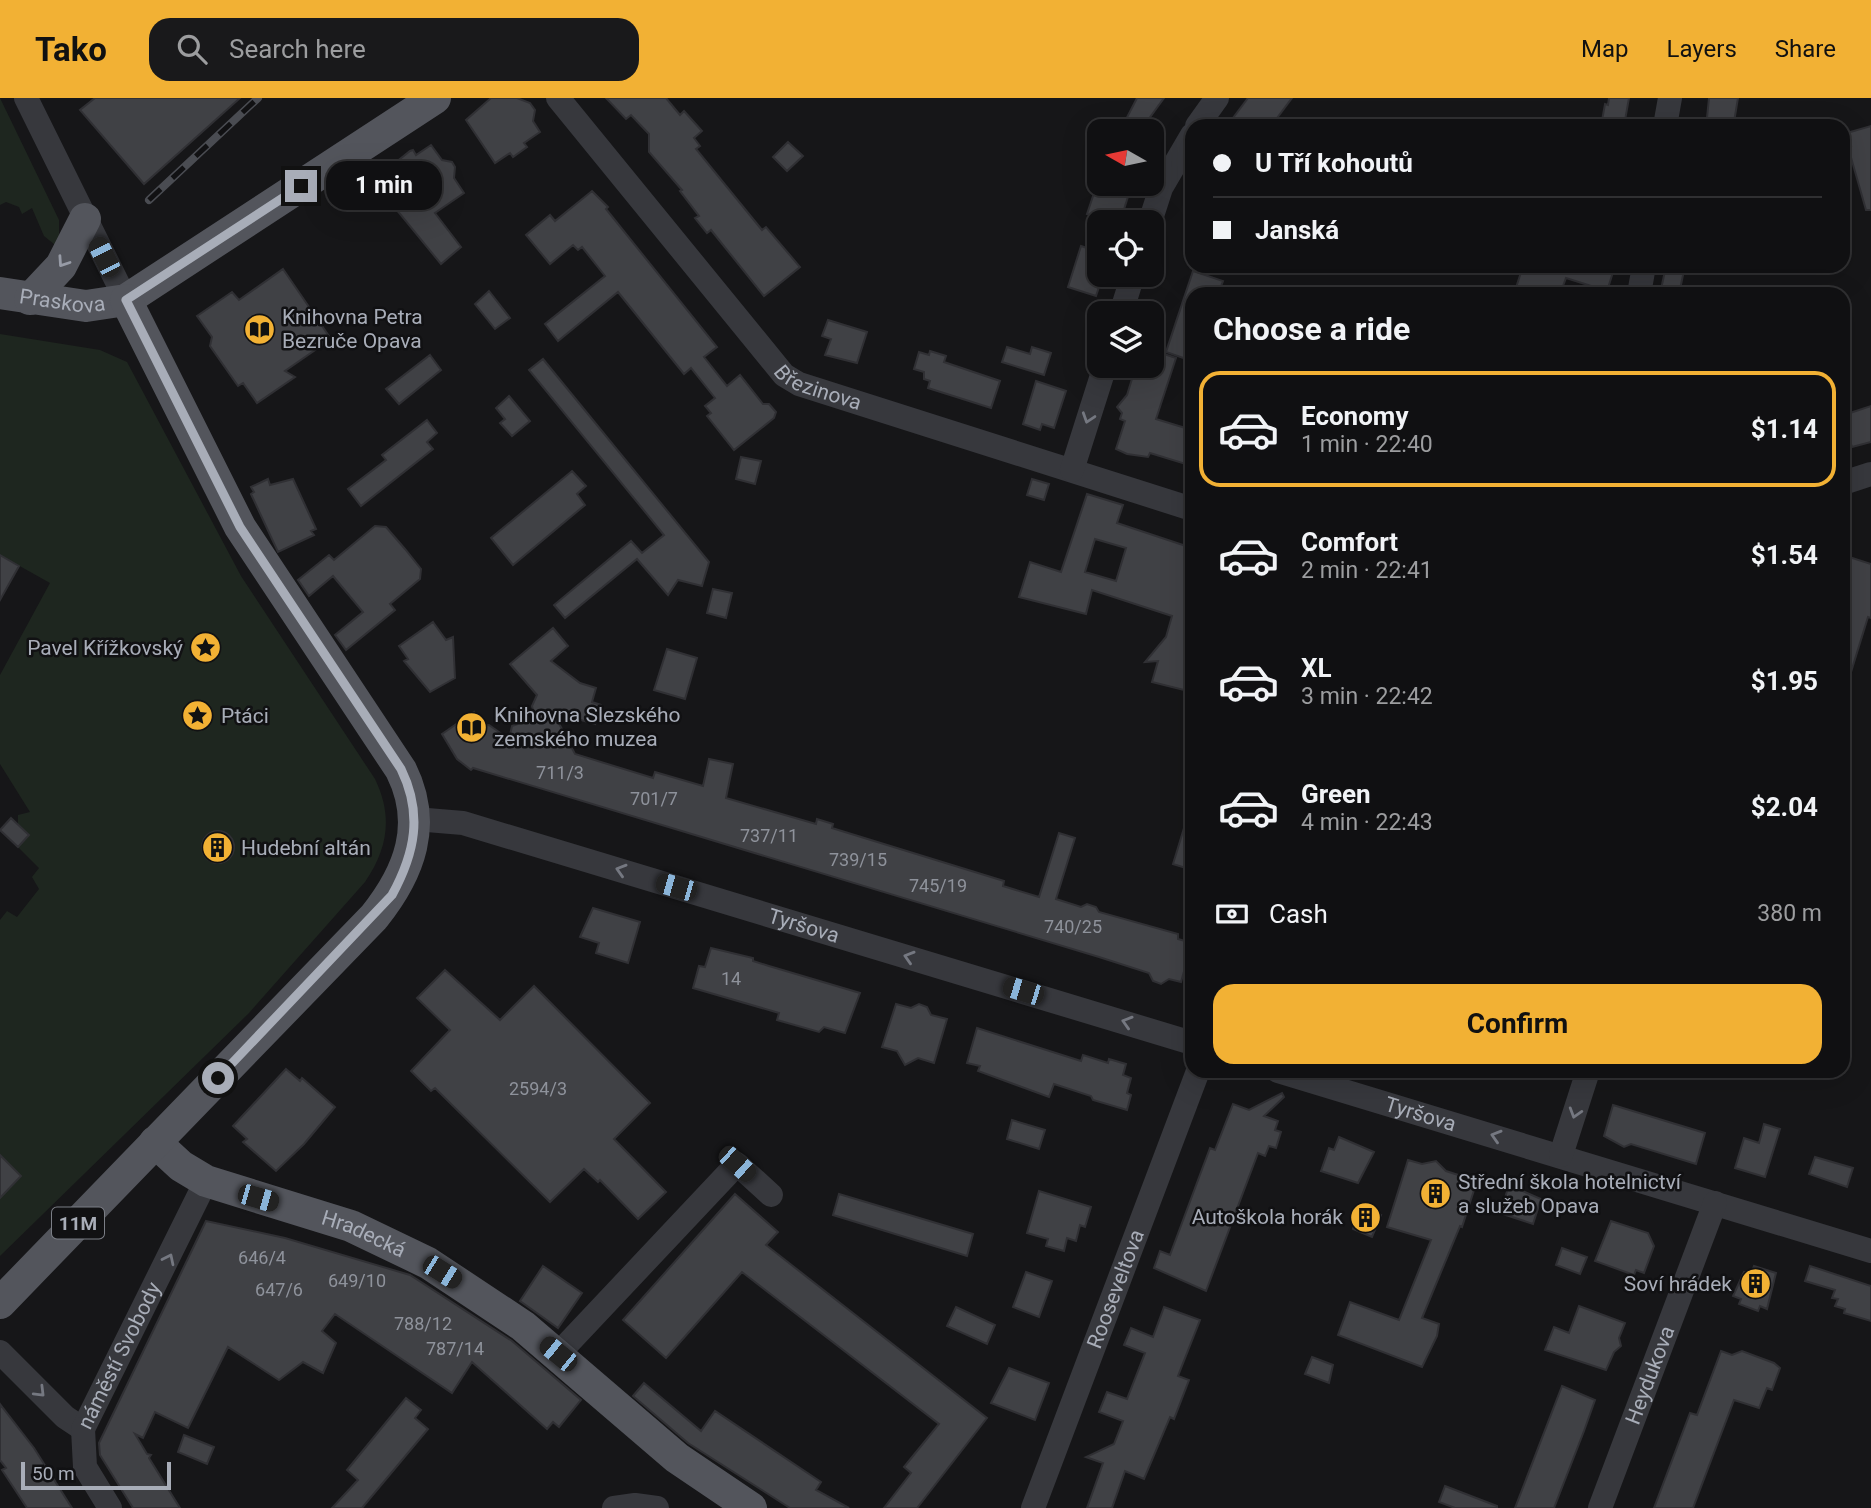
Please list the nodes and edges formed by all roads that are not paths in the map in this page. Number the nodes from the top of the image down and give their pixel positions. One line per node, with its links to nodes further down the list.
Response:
1 (26, 98): 10 (street)
2 (435, 98): 12 (main road)
3 (558, 98): 14 (street, Březinova)
4 (1217, 98): 6 (street)
5 (1670, 98): 7 (street)
6 (1202, 119)
7 (1666, 119)
8 (1185, 147): 9 (street)
9 (1154, 210)
10 (85, 219): 11 (main road, one-way to 11); 12 (street)
11 (15, 296): 12 (main road, Praskova)
12 (126, 300): 18 (main road, 11M)
13 (1101, 378): 14 (street, one-way to 14)
14 (1072, 470): 17 (street, Březinova)
15 (1871, 474): 16 (street)
16 (1850, 481)
17 (1185, 507)
18 (415, 820): 19 (street, Tyršova, one-way to 18); 23 (main road, 11M)
19 (1185, 1041)
20 (1195, 1078): 37 (street, Rooseveltova)
21 (1302, 1078): 24 (street, Tyršova, one-way to 21)
22 (1586, 1078): 24 (street, one-way to 24)
23 (155, 1142): 25 (main road, Hradecká); 29 (main road, 11M)
24 (1562, 1155): 27 (street, Tyršova)
25 (206, 1181): 31 (main road, Hradecká); 32 (street, náměstí Svobody, one-way to 25)
26 (771, 1195): 31 (street)
27 (1716, 1203): 28 (street, Tyršova); 38 (street, Heydukova)
28 (1871, 1251)
29 (0, 1303)
30 (0, 1352): 32 (street, náměstí Svobody, one-way to 32)
31 (558, 1354): 36 (main road, Hradecká)
32 (83, 1429): 33 (street)
33 (110, 1508)
34 (614, 1508): 35 (street)
35 (657, 1508)
36 (751, 1508)
37 (1033, 1508)
38 (1600, 1508)

